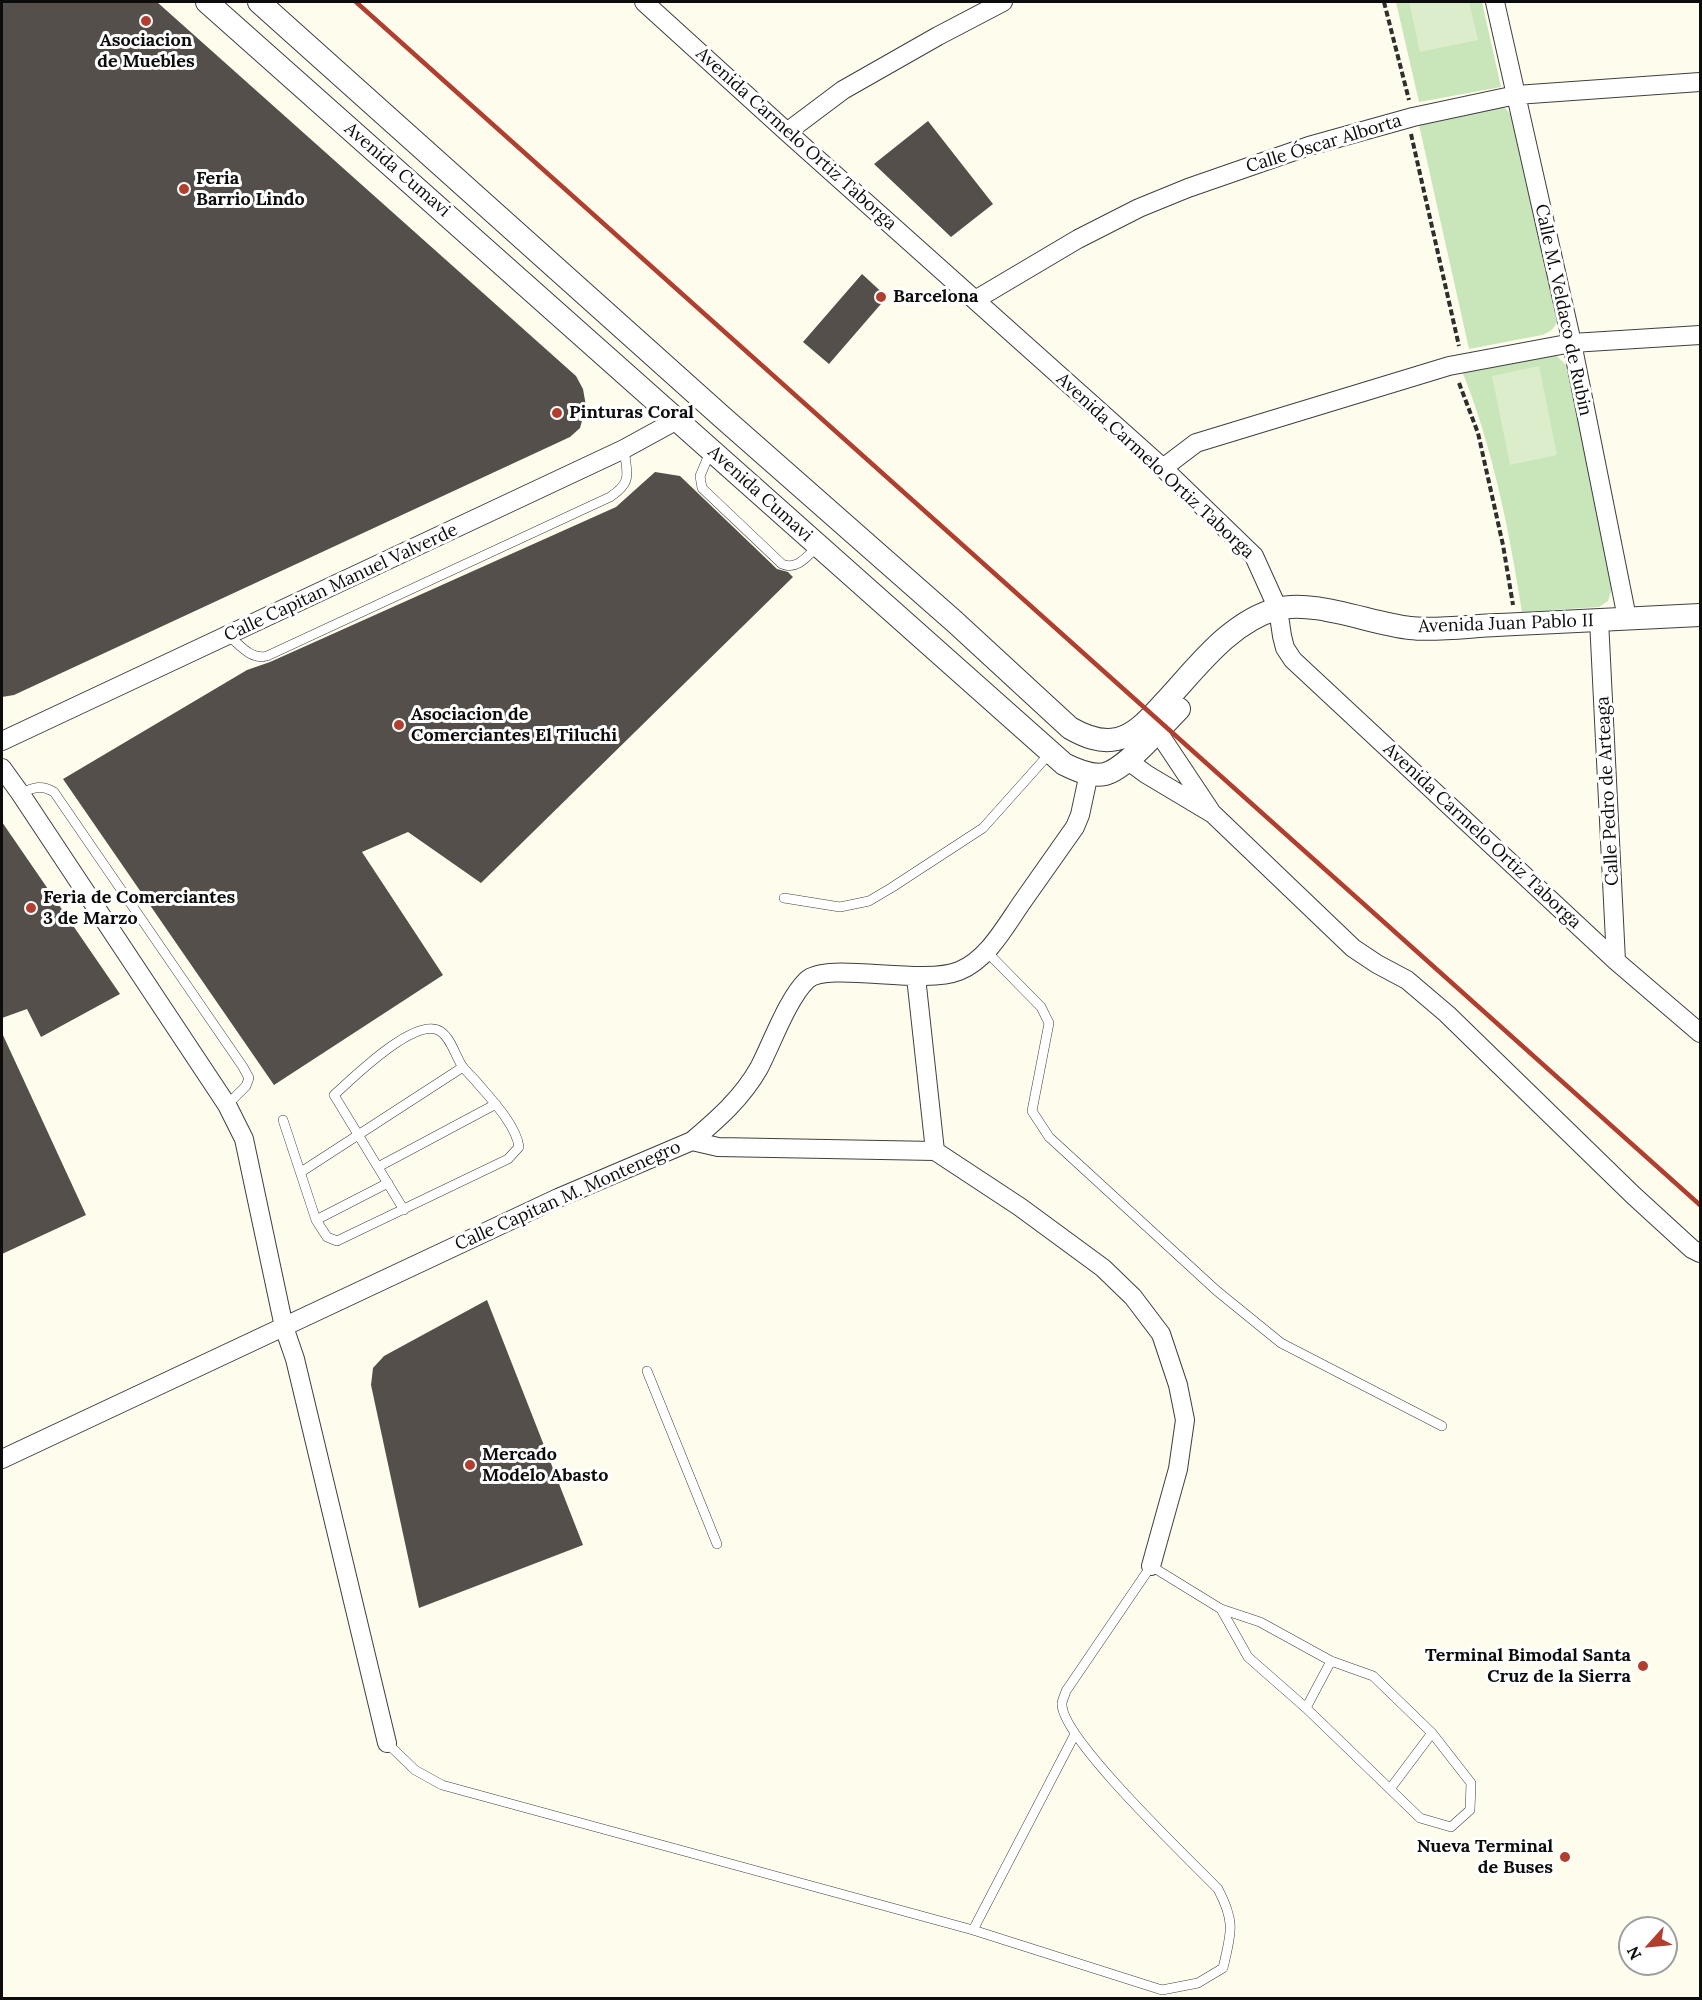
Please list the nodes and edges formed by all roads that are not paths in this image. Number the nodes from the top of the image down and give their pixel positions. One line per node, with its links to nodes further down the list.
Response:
1 (207, 2): 10 (street, Avenida Cumavi)
2 (259, 2): 9 (street, Avenida Cumavi)
3 (644, 2): 8 (street, Avenida Carmelo Ortiz Taborga)
4 (1003, 2): 8 (street)
5 (1495, 2): 7 (street, Calle M. Veldaco de Rubin)
6 (1701, 82): 7 (street, Calle Óscar Alborta)
7 (1516, 95): 11 (street, Calle Óscar Alborta); 13 (street, Calle M. Veldaco de Rubin)
8 (787, 132): 11 (street, Avenida Carmelo Ortiz Taborga)
9 (518, 234): 10 (street); 24 (street, Avenida Cumavi)
10 (498, 259): 14 (street, Avenida Cumavi)
11 (975, 300): 17 (street, Avenida Carmelo Ortiz Taborga)
12 (1701, 335): 13 (street)
13 (1572, 343): 17 (street); 21 (street, Calle M. Veldaco de Rubin)
14 (677, 420): 15 (street, Calle Capitan Manuel Valverde); 16 (street, Avenida Cumavi)
15 (624, 449): 25 (street, Calle Capitan Manuel Valverde); 25 (lane)
16 (711, 450): 18 (street, Avenida Cumavi); 18 (lane)
17 (1163, 468): 19 (street, Avenida Carmelo Ortiz Taborga)
18 (818, 546): 26 (street, Avenida Cumavi)
19 (1278, 609): 22 (street, Avenida Cumavi); 23 (street, Avenida Juan Pablo II); 37 (street, Avenida Carmelo Ortiz Taborga)
20 (1701, 615): 21 (street, Avenida Juan Pablo II)
21 (1627, 618): 23 (street, Avenida Juan Pablo II)
22 (1255, 619): 24 (street, Avenida Cumavi); 27 (street)
23 (1599, 620): 37 (street, Calle Pedro de Arteaga)
24 (955, 621): 26 (street)
25 (229, 636): 28 (street, Calle Capitan Manuel Valverde)
26 (933, 648): 29 (street, Avenida Cumavi)
27 (1158, 732): 30 (street); 34 (street)
28 (2, 741)
29 (1050, 753): 32 (street, Avenida Cumavi); 35 (lane)
30 (1127, 760): 32 (street); 34 (street)
31 (2, 768): 33 (street)
32 (1089, 773): 36 (street)
33 (20, 793): 42 (street); 42 (lane)
34 (1213, 814): 52 (street)
35 (784, 898)
36 (986, 951): 38 (street); 55 (lane)
37 (1616, 961): 39 (street, Avenida Carmelo Ortiz Taborga)
38 (916, 977): 45 (street); 46 (street)
39 (1701, 1034)
40 (463, 1066): 41 (lane); 44 (lane); 44 (lane)
41 (496, 1104): 47 (lane); 50 (lane)
42 (226, 1105): 53 (street)
43 (283, 1120): 48 (lane)
44 (358, 1134): 47 (lane); 48 (lane)
45 (692, 1141): 46 (street, Calle Capitan M. Montenegro); 53 (street, Calle Capitan M. Montenegro)
46 (935, 1151): 58 (street)
47 (378, 1167): 49 (lane)
48 (301, 1172): 51 (lane)
49 (388, 1183): 50 (lane); 51 (lane)
50 (404, 1210): 51 (lane)
51 (316, 1220)
52 (1701, 1253)
53 (284, 1327): 56 (street, Calle Capitan M. Montenegro); 64 (street)
54 (647, 1371): 57 (lane)
55 (1442, 1426)
56 (2, 1459)
57 (717, 1544)
58 (1150, 1566): 59 (lane); 63 (lane)
59 (1221, 1609): 60 (lane); 61 (lane)
60 (1331, 1661): 61 (lane); 62 (lane)
61 (1306, 1708): 65 (lane)
62 (1432, 1733): 65 (lane); 65 (lane)
63 (1075, 1734): 66 (lane); 66 (lane)
64 (387, 1743): 66 (lane)
65 (1390, 1789)
66 (973, 1930)

